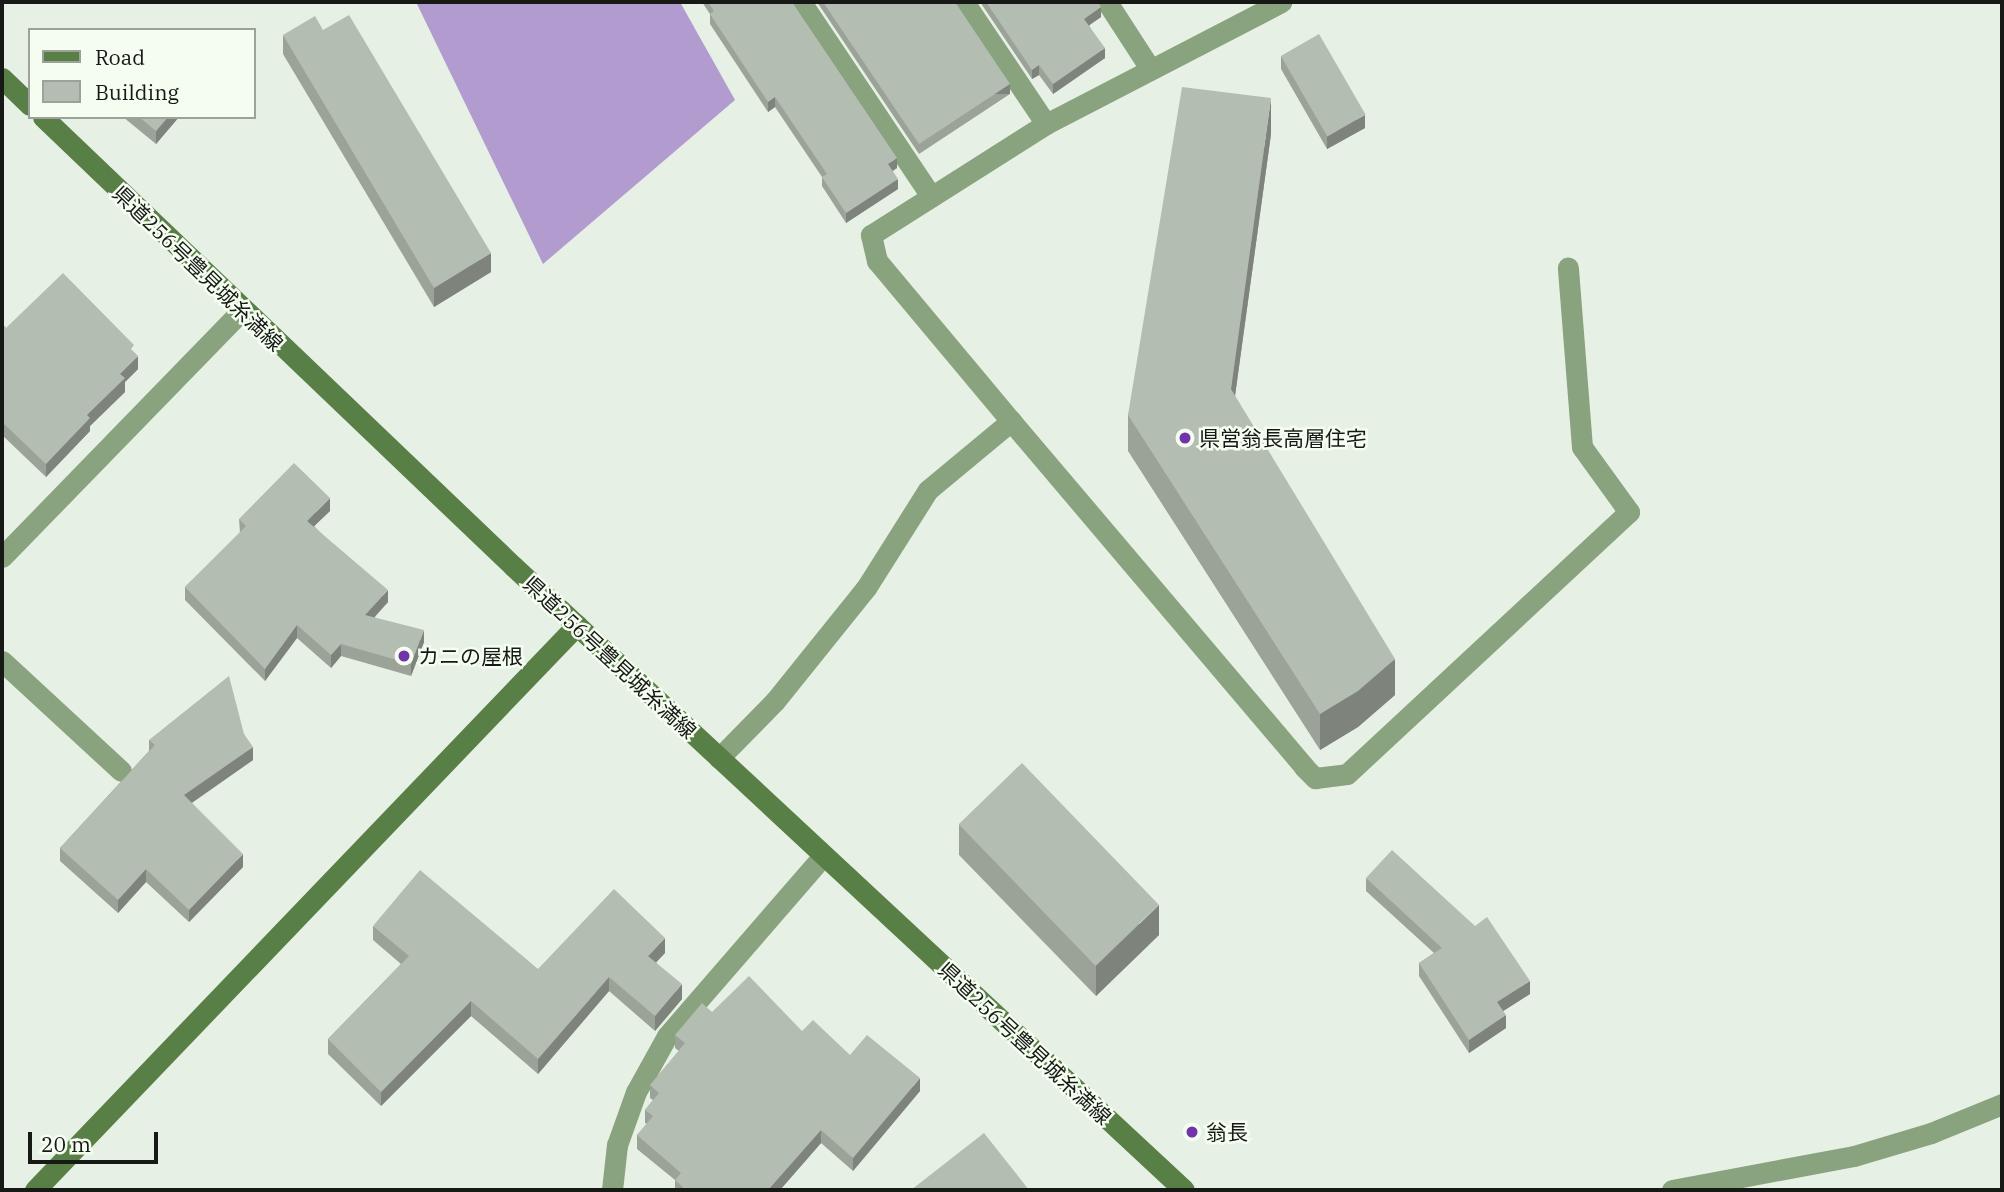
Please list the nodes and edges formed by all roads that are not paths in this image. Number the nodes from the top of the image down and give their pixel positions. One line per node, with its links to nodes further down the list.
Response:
1 (801, 2): 10 (street)
2 (964, 2): 9 (street)
3 (1107, 2): 5 (street)
4 (1281, 2): 5 (street)
5 (1149, 67): 9 (street)
6 (2, 78): 7 (main road)
7 (28, 103)
8 (45, 119): 12 (main road, 県道256号豊見城糸満線)
9 (1046, 124): 10 (street)
10 (932, 196): 13 (street)
11 (1568, 268): 13 (street)
12 (242, 311): 14 (street); 15 (main road, 県道256号豊見城糸満線)
13 (1011, 421): 17 (street)
14 (2, 556)
15 (577, 625): 17 (main road, 県道256号豊見城糸満線); 21 (main road)
16 (2, 661): 18 (street)
17 (719, 758): 19 (main road, 県道256号豊見城糸満線)
18 (121, 771)
19 (823, 856): 22 (street); 23 (main road, 県道256号豊見城糸満線)
20 (2002, 1104): 24 (street)
21 (35, 1190)
22 (612, 1190)
23 (1184, 1190)
24 (1672, 1190)

